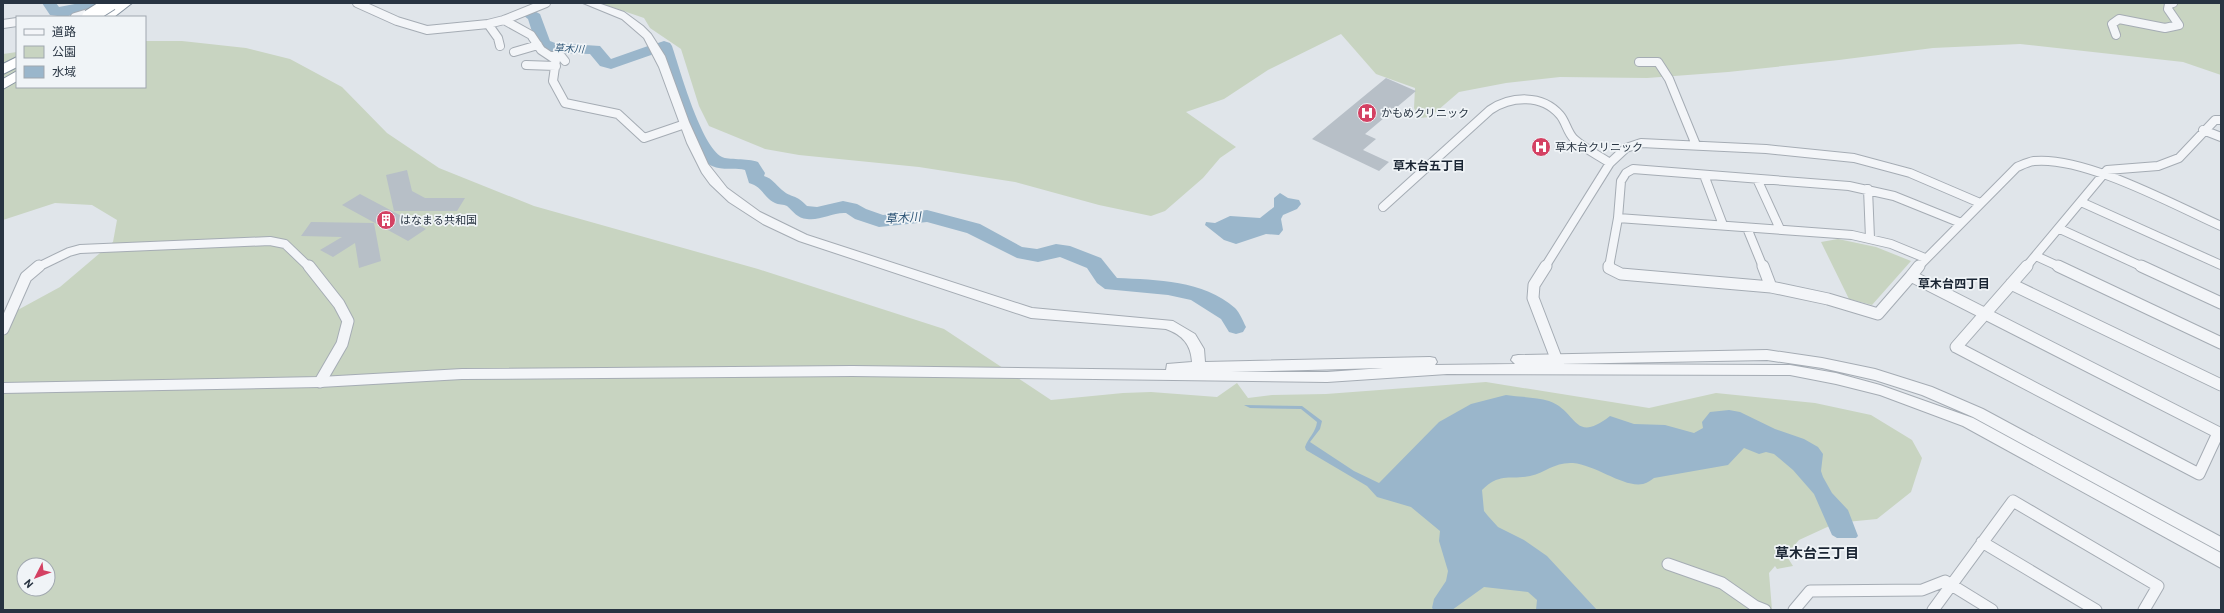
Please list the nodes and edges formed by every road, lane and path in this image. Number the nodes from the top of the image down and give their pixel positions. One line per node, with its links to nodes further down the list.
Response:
1 (111, 3): 9 (highway, bridge)
2 (122, 3): 8 (street)
3 (126, 3): 10 (highway)
4 (358, 3): 14 (street)
5 (546, 3): 11 (street)
6 (588, 3): 31 (street)
7 (2173, 3): 15 (street)
8 (77, 16)
9 (91, 16)
10 (106, 16)
11 (504, 20): 14 (street); 16 (street)
12 (16, 22): 13 (street)
13 (3, 24)
14 (488, 24): 17 (street)
15 (2116, 35)
16 (538, 45): 18 (street); 19 (street)
17 (500, 46)
18 (514, 52)
19 (551, 56): 20 (street); 24 (street)
20 (565, 61)
21 (16, 62): 25 (highway)
22 (1639, 62): 34 (street)
23 (526, 65): 24 (street)
24 (556, 66): 31 (street)
25 (3, 70)
26 (16, 72): 28 (highway)
27 (16, 76): 29 (highway)
28 (3, 80)
29 (3, 85)
30 (2221, 120): 32 (street)
31 (686, 124): 62 (street)
32 (2203, 130): 33 (street); 37 (street)
33 (2221, 137)
34 (1696, 145): 35 (street); 41 (street)
35 (1610, 163): 42 (street); 61 (street)
36 (1704, 175): 38 (street); 43 (street); 45 (street)
37 (2102, 175): 40 (street); 41 (street); 46 (street)
38 (1757, 179): 39 (street); 48 (street)
39 (1868, 190): 44 (street); 50 (street)
40 (2081, 202): 49 (street); 53 (street)
41 (1980, 203): 44 (street)
42 (1383, 207)
43 (1618, 218): 45 (street); 56 (street)
44 (1961, 223): 52 (street)
45 (1723, 225): 47 (street)
46 (2221, 226)
47 (1747, 228): 48 (street); 56 (street)
48 (1780, 229): 50 (street)
49 (2060, 229): 51 (street); 57 (street)
50 (1870, 238): 52 (street)
51 (2036, 256): 55 (street); 60 (street)
52 (1925, 258): 54 (street)
53 (2221, 265)
54 (1911, 276): 56 (street); 58 (street)
55 (2011, 284): 58 (street); 64 (street)
56 (1771, 287)
57 (2221, 302)
58 (1984, 315): 66 (street); 66 (street)
59 (3, 329): 63 (street)
60 (2221, 343)
61 (1558, 365): 62 (street); 68 (street); 69 (street)
62 (1198, 372): 63 (street)
63 (320, 382): 65 (street)
64 (2221, 385)
65 (3, 388)
66 (2220, 434)
67 (1982, 542): 71 (street); 76 (street); 77 (street)
68 (2221, 545)
69 (2221, 561)
70 (1668, 564): 72 (street)
71 (1951, 584): 73 (street); 74 (street); 75 (street)
72 (1765, 610)
73 (1794, 610)
74 (1933, 610)
75 (1992, 610)
76 (2096, 610)
77 (2144, 610)

